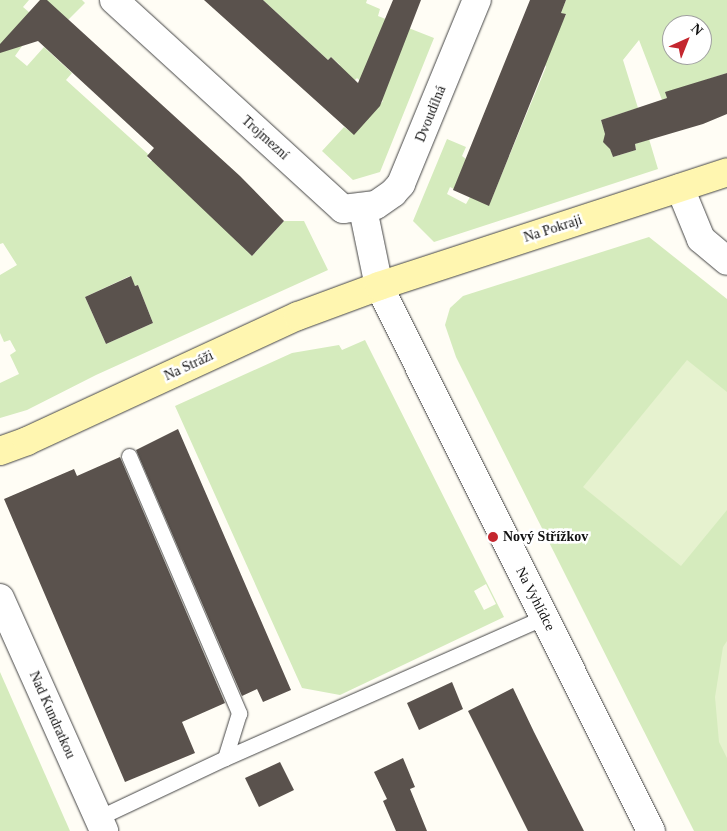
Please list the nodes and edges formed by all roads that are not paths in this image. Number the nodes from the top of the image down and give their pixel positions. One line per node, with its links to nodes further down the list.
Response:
1 (114, 0): 5 (street, Trojmezní)
2 (477, 0): 5 (street, Dvoudílná)
3 (727, 172): 4 (street, Na Pokraji)
4 (680, 188): 6 (street); 7 (street, Na Pokraji)
5 (364, 208): 7 (street)
6 (727, 261)
7 (379, 286): 8 (street, Na Stráži); 11 (street, Na Vyhlídce)
8 (0, 451)
9 (129, 456): 12 (lane)
10 (0, 598): 13 (street, Nad Kundratkou)
11 (544, 617): 12 (lane); 14 (street, Na Vyhlídce)
12 (225, 758): 13 (lane)
13 (101, 825)
14 (651, 831)

